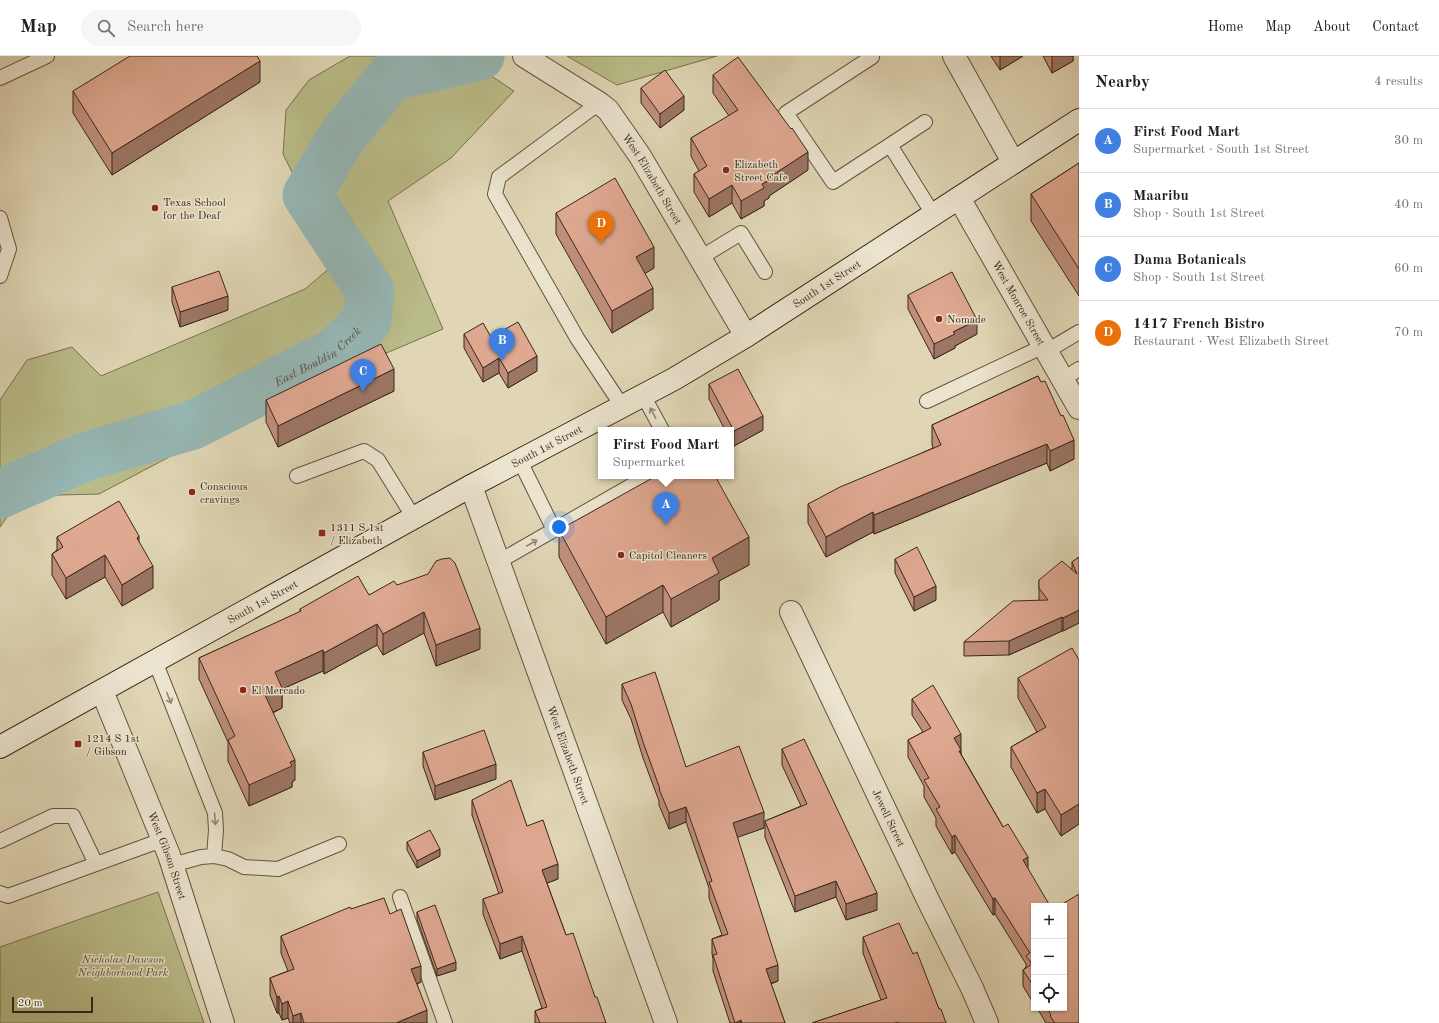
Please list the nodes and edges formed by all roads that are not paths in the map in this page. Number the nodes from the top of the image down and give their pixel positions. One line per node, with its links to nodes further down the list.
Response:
1 (47, 56): 5 (lane)
2 (524, 56): 6 (street, West Elizabeth Street)
3 (954, 56): 10 (street)
4 (872, 57): 9 (lane)
5 (0, 78)
6 (599, 103): 14 (street, West Elizabeth Street); 23 (lane)
7 (1079, 120): 10 (street, South 1st Street)
8 (926, 122): 9 (lane)
9 (890, 145): 12 (lane)
10 (1013, 162): 11 (street, South 1st Street)
11 (960, 198): 12 (street, South 1st Street); 19 (street, West Monroe Street)
12 (933, 214): 18 (street, South 1st Street)
13 (0, 218): 16 (lane)
14 (700, 258): 15 (lane); 18 (street, West Elizabeth Street)
15 (765, 272)
16 (0, 276)
17 (1079, 332): 19 (lane)
18 (746, 336): 21 (street, South 1st Street)
19 (1045, 349): 20 (street, West Monroe Street); 22 (lane)
20 (1071, 374): 24 (street, West Monroe Street)
21 (643, 395): 23 (street, South 1st Street); 25 (lane, one-way to 21)
22 (927, 401)
23 (622, 406): 26 (street, South 1st Street)
24 (1079, 408)
25 (660, 427)
26 (520, 461): 29 (street, South 1st Street); 31 (lane)
27 (297, 476): 30 (lane)
28 (643, 479): 31 (lane)
29 (471, 486): 30 (street, South 1st Street); 32 (street, West Elizabeth Street)
30 (414, 518): 34 (street, South 1st Street)
31 (554, 530): 32 (lane, one-way to 31)
32 (498, 562): 47 (street, West Elizabeth Street)
33 (790, 612): 48 (street, Jewell Street)
34 (155, 662): 35 (street, South 1st Street); 40 (lane, one-way to 40)
35 (102, 691): 36 (street, South 1st Street); 37 (street, West Gibson Street)
36 (0, 747)
37 (162, 840): 41 (lane); 42 (street, West Gibson Street)
38 (0, 841): 41 (lane)
39 (339, 844): 40 (lane)
40 (214, 856): 42 (lane)
41 (96, 864): 43 (lane)
42 (172, 865): 45 (street, West Gibson Street)
43 (0, 893)
44 (400, 897): 46 (lane)
45 (223, 1023)
46 (445, 1023)
47 (666, 1023)
48 (987, 1023)

